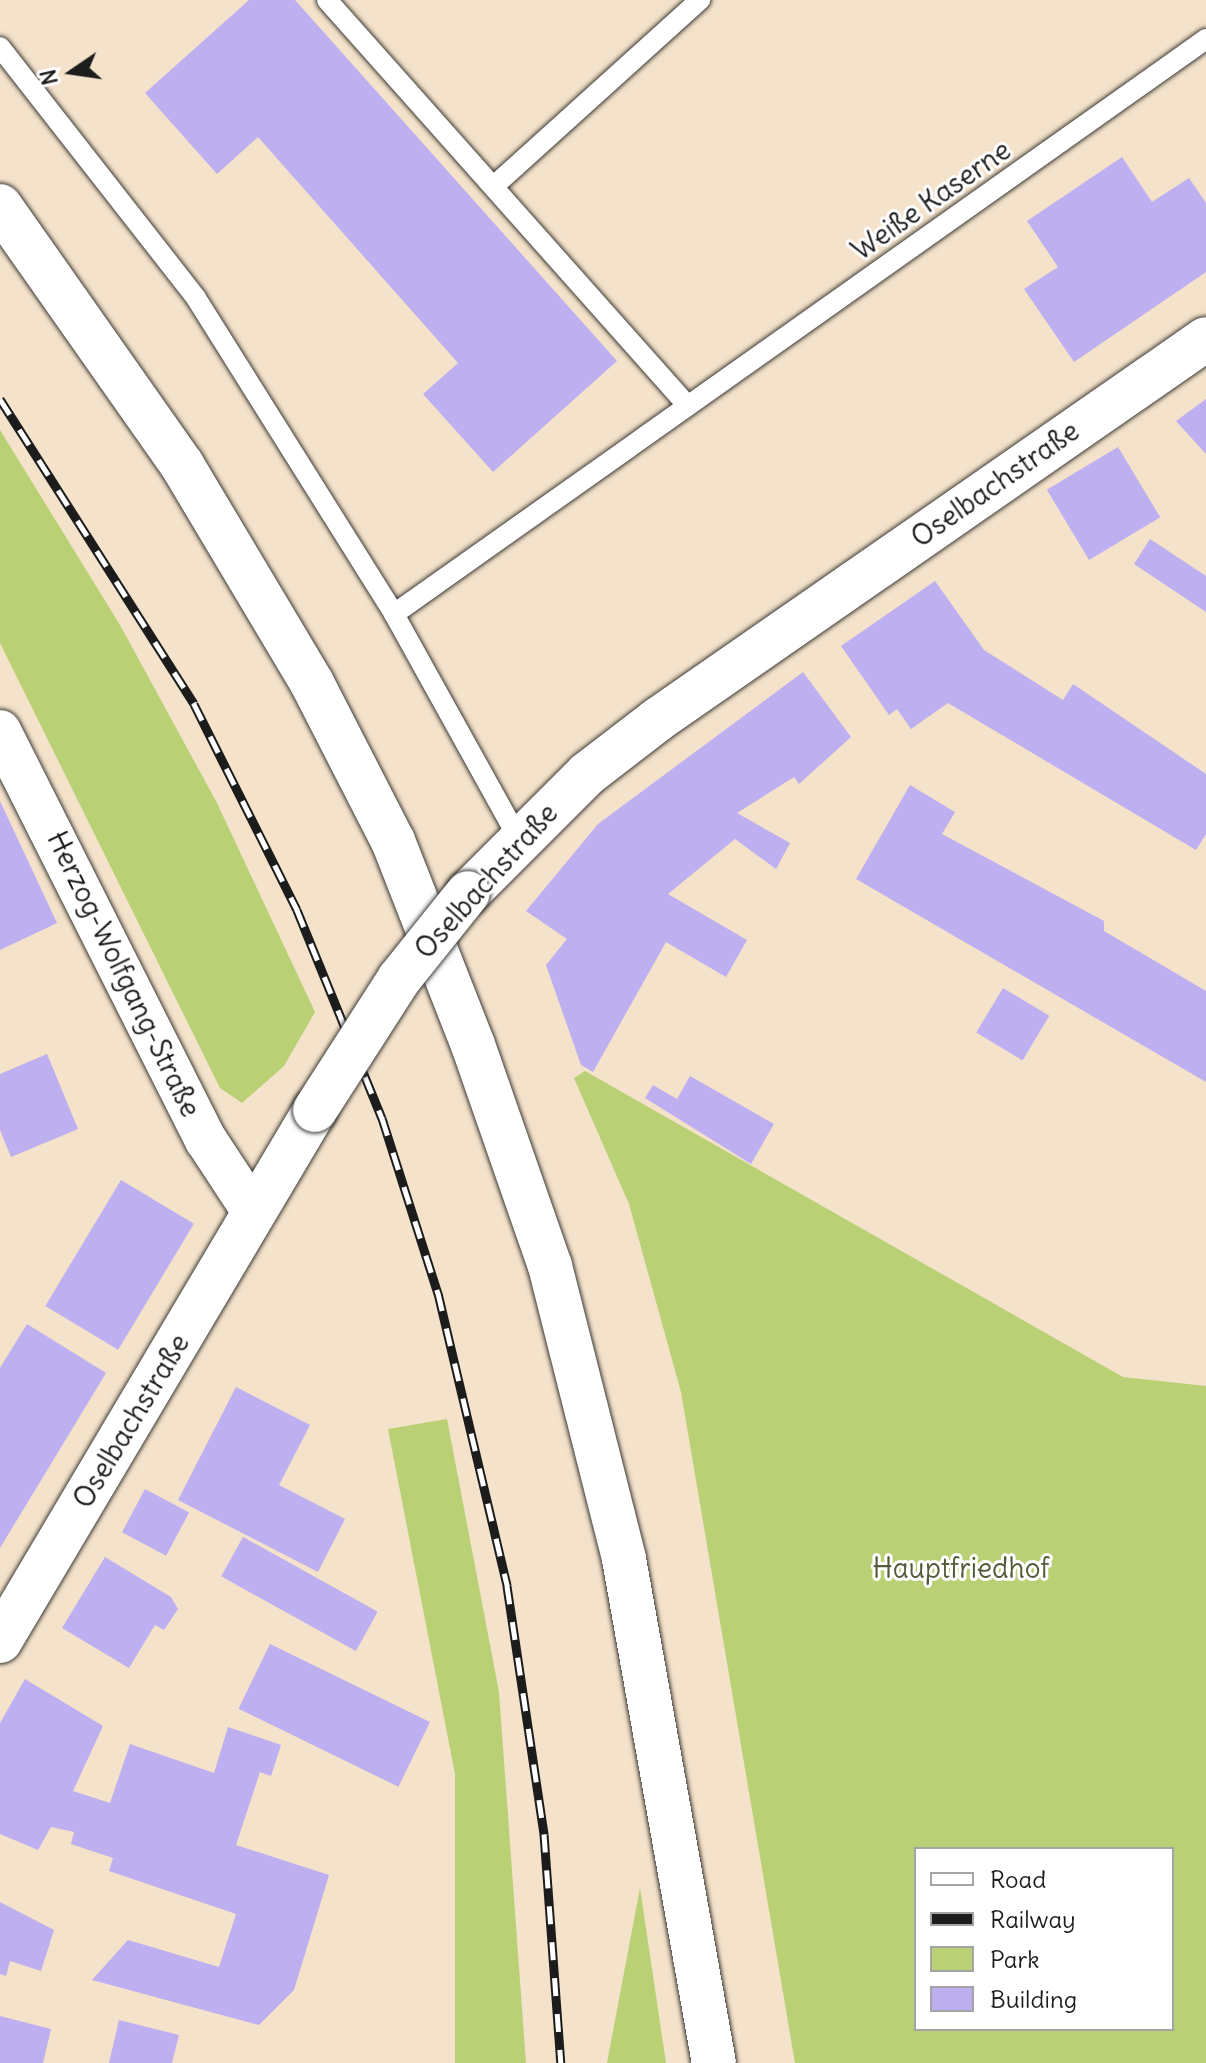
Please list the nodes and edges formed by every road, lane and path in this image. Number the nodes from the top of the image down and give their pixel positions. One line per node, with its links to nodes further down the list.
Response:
1 (327, 0): 5 (lane)
2 (700, 0): 5 (lane)
3 (1206, 39): 8 (lane, Weiße Kaserne)
4 (0, 47): 9 (lane)
5 (494, 186): 8 (lane)
6 (0, 206): 14 (main road)
7 (1206, 339): 11 (main road, Oselbachstraße)
8 (688, 406): 9 (lane, Weiße Kaserne)
9 (394, 614): 11 (lane)
10 (0, 731): 12 (street, Herzog-Wolfgang-Straße)
11 (518, 838): 12 (main road, Oselbachstraße, bridge)
12 (254, 1213): 13 (main road, Oselbachstraße)
13 (0, 1641)
14 (714, 2063)

